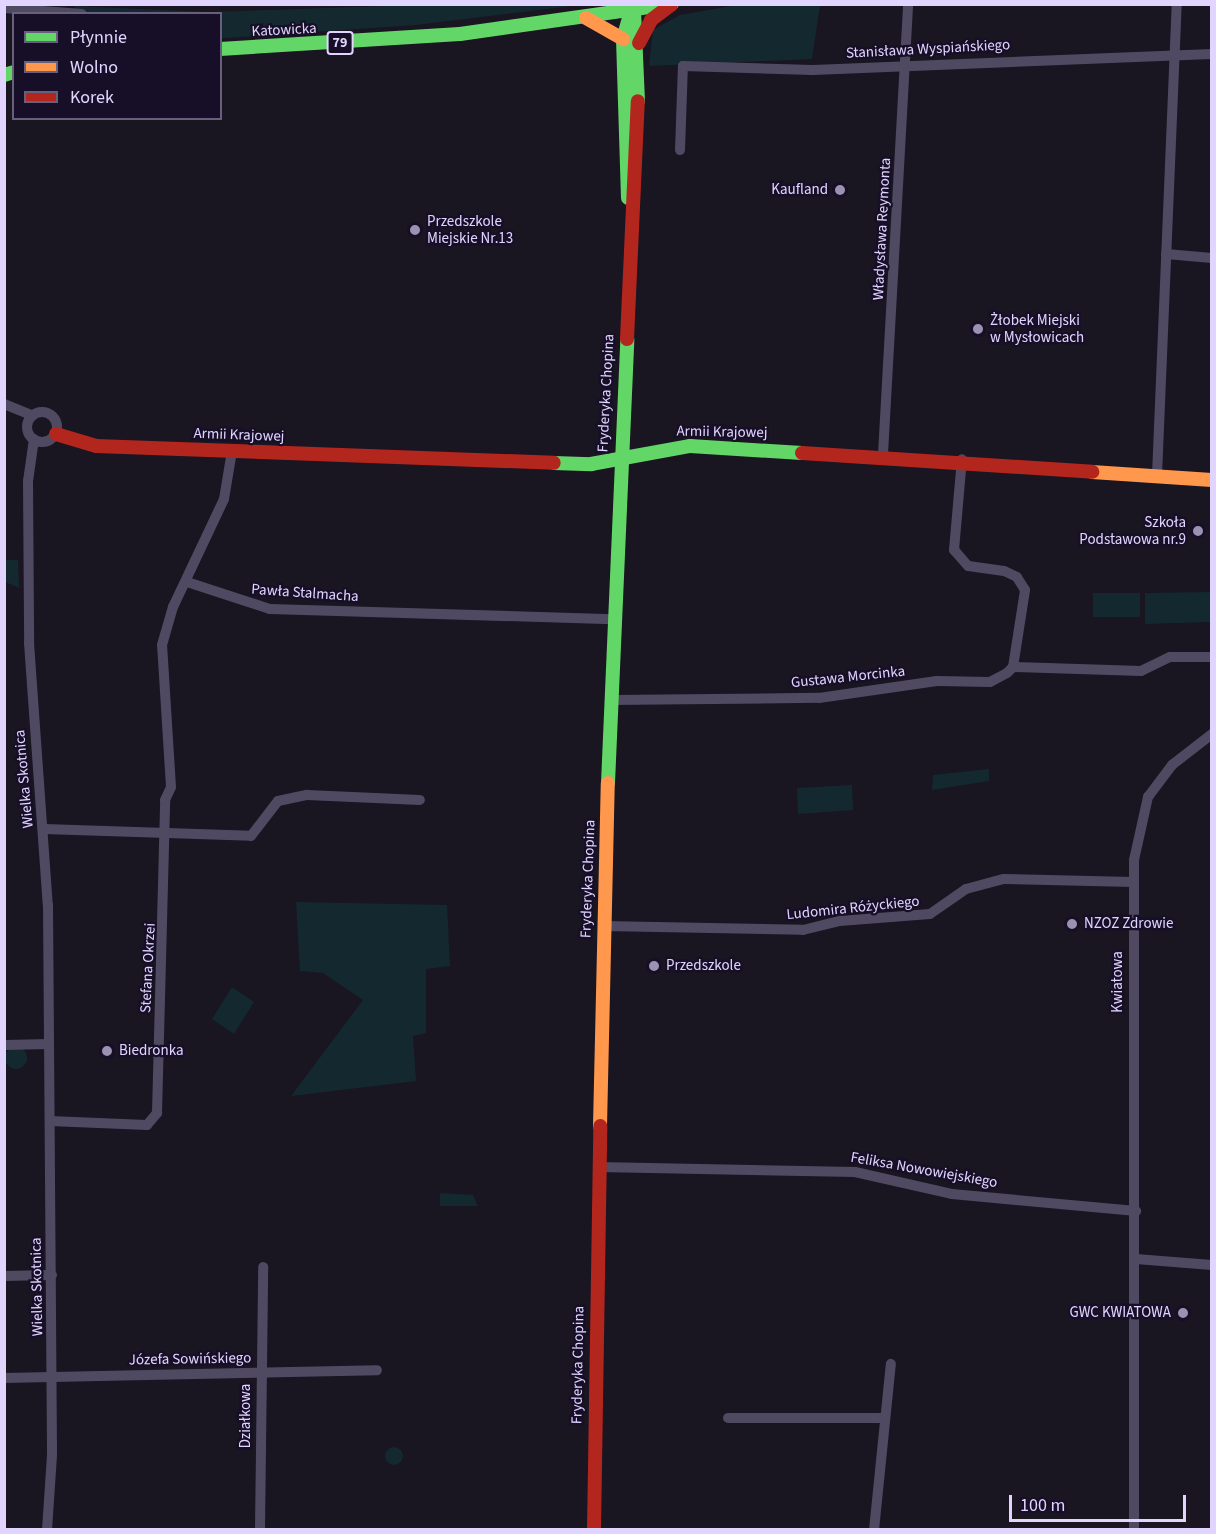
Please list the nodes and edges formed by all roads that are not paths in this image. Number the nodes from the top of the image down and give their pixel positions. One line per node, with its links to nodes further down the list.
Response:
1 (908, 4): 13 (street, Władysława Reymonta)
2 (1177, 4): 11 (street)
3 (671, 5): 5 (street, Katowicka / 79); 9 (street, Fryderyka Chopina)
4 (6, 8): 6 (street)
5 (632, 10): 7 (street, Katowicka / 79); 8 (street, Fryderyka Chopina); 9 (street, Fryderyka Chopina)
6 (57, 12)
7 (586, 18): 8 (street); 10 (street, Katowicka / 79)
8 (623, 39): 14 (street, Fryderyka Chopina)
9 (639, 43): 15 (street, Fryderyka Chopina)
10 (222, 50)
11 (1175, 54): 12 (street, Stanisława Wyspiańskiego); 13 (street, Stanisława Wyspiańskiego); 19 (street)
12 (1212, 54)
13 (906, 64): 16 (street, Stanisława Wyspiańskiego); 26 (street, Władysława Reymonta)
14 (623, 121): 15 (street, Fryderyka Chopina); 17 (street, Fryderyka Chopina)
15 (635, 146): 17 (street, Fryderyka Chopina); 18 (street, Fryderyka Chopina)
16 (680, 150)
17 (624, 169): 18 (street, Fryderyka Chopina)
18 (634, 230): 27 (street, Fryderyka Chopina)
19 (1166, 255): 20 (street); 29 (street)
20 (1212, 258)
21 (4, 404): 22 (street)
22 (33, 416): 23 (street); 24 (street)
23 (56, 434): 24 (street); 25 (street, Armii Krajowej)
24 (34, 439): 38 (street, Wielka Skotnica)
25 (232, 451): 27 (street, Armii Krajowej); 31 (street)
26 (883, 454): 27 (street, Armii Krajowej); 28 (street, Armii Krajowej)
27 (619, 459): 32 (street, Fryderyka Chopina)
28 (962, 459): 29 (street, Armii Krajowej); 34 (street)
29 (1157, 474): 30 (street, Armii Krajowej)
30 (1212, 480)
31 (187, 582): 32 (street, Pawła Stalmacha); 39 (street)
32 (613, 619): 35 (street, Fryderyka Chopina)
33 (1212, 657): 34 (street)
34 (1013, 667): 35 (street, Gustawa Morcinka)
35 (610, 700): 41 (street, Fryderyka Chopina)
36 (1212, 734): 40 (street, Kwiatowa)
37 (420, 800): 39 (street)
38 (44, 829): 39 (street); 42 (street, Wielka Skotnica)
39 (166, 835): 44 (street, Stefana Okrzei)
40 (1133, 882): 41 (street, Ludomira Różyckiego); 46 (street, Kwiatowa)
41 (603, 926): 45 (street, Fryderyka Chopina)
42 (49, 1044): 43 (street); 44 (street, Wielka Skotnica)
43 (4, 1045)
44 (50, 1121): 50 (street, Wielka Skotnica)
45 (598, 1167): 46 (street, Feliksa Nowowiejskiego); 61 (street, Fryderyka Chopina)
46 (1136, 1211): 47 (street, Kwiatowa)
47 (1136, 1259): 48 (street); 63 (street, Kwiatowa)
48 (1212, 1265)
49 (263, 1267): 54 (street, Działkowa)
50 (52, 1275): 51 (street); 55 (street, Wielka Skotnica)
51 (4, 1276)
52 (891, 1364): 58 (street)
53 (377, 1370): 54 (street, Józefa Sowińskiego)
54 (261, 1372): 55 (street, Józefa Sowińskiego); 60 (street, Działkowa)
55 (52, 1377): 56 (street, Józefa Sowińskiego); 59 (street, Wielka Skotnica)
56 (4, 1378)
57 (728, 1418): 58 (street)
58 (885, 1418): 62 (street)
59 (47, 1530)
60 (260, 1530)
61 (594, 1530)
62 (874, 1530)
63 (1134, 1530)

